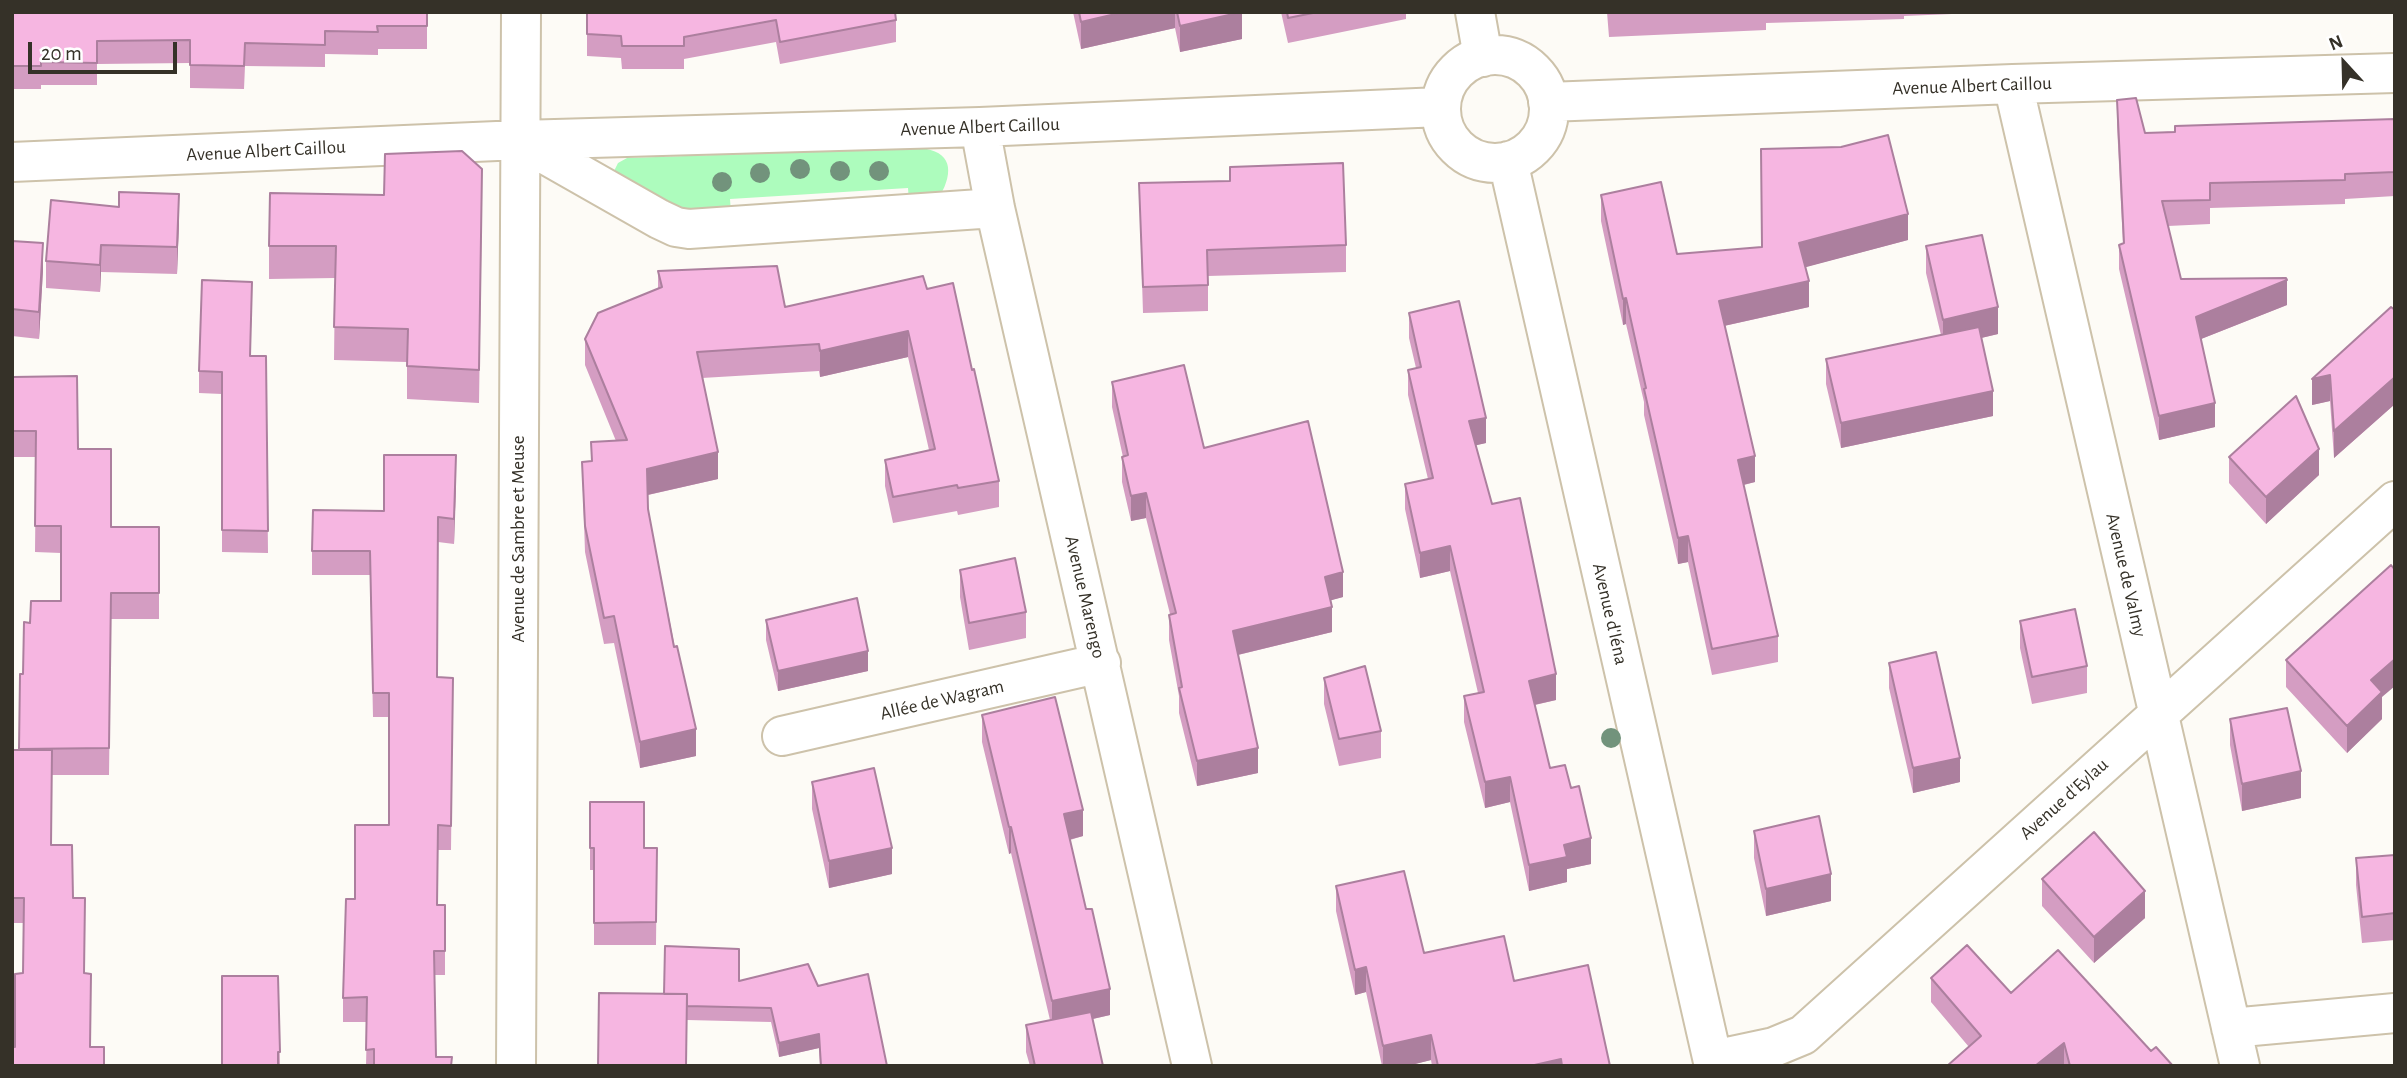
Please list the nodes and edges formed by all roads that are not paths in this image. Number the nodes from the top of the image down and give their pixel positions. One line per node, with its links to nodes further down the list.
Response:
1 (521, 12): 9 (street, Avenue de Sambre et Meuse)
2 (1475, 12): 3 (street)
3 (1483, 57): 6 (street); 7 (street)
4 (2395, 73): 5 (street, Avenue Albert Caillou)
5 (2013, 84): 6 (street, Avenue Albert Caillou); 15 (street, Avenue de Valmy)
6 (1548, 102): 11 (street)
7 (1440, 107): 8 (street, Avenue Albert Caillou); 11 (street)
8 (980, 127): 9 (street, Avenue Albert Caillou); 12 (street, Avenue Marengo)
9 (520, 140): 10 (street, Avenue Albert Caillou); 12 (street); 20 (street, Avenue de Sambre et Meuse)
10 (12, 162)
11 (1508, 162): 19 (street, Avenue d'Iéna)
12 (995, 208): 14 (street, Avenue Marengo)
13 (2395, 501): 15 (street, Avenue d'Eylau)
14 (1101, 663): 16 (street, Allée de Wagram); 21 (street, Avenue Marengo)
15 (2158, 713): 18 (street, Avenue de Valmy); 19 (street, Avenue d'Eylau)
16 (782, 736)
17 (2395, 1013): 18 (street)
18 (2231, 1028): 22 (street, Avenue de Valmy)
19 (1713, 1063)
20 (516, 1066)
21 (1192, 1066)
22 (2240, 1066)

